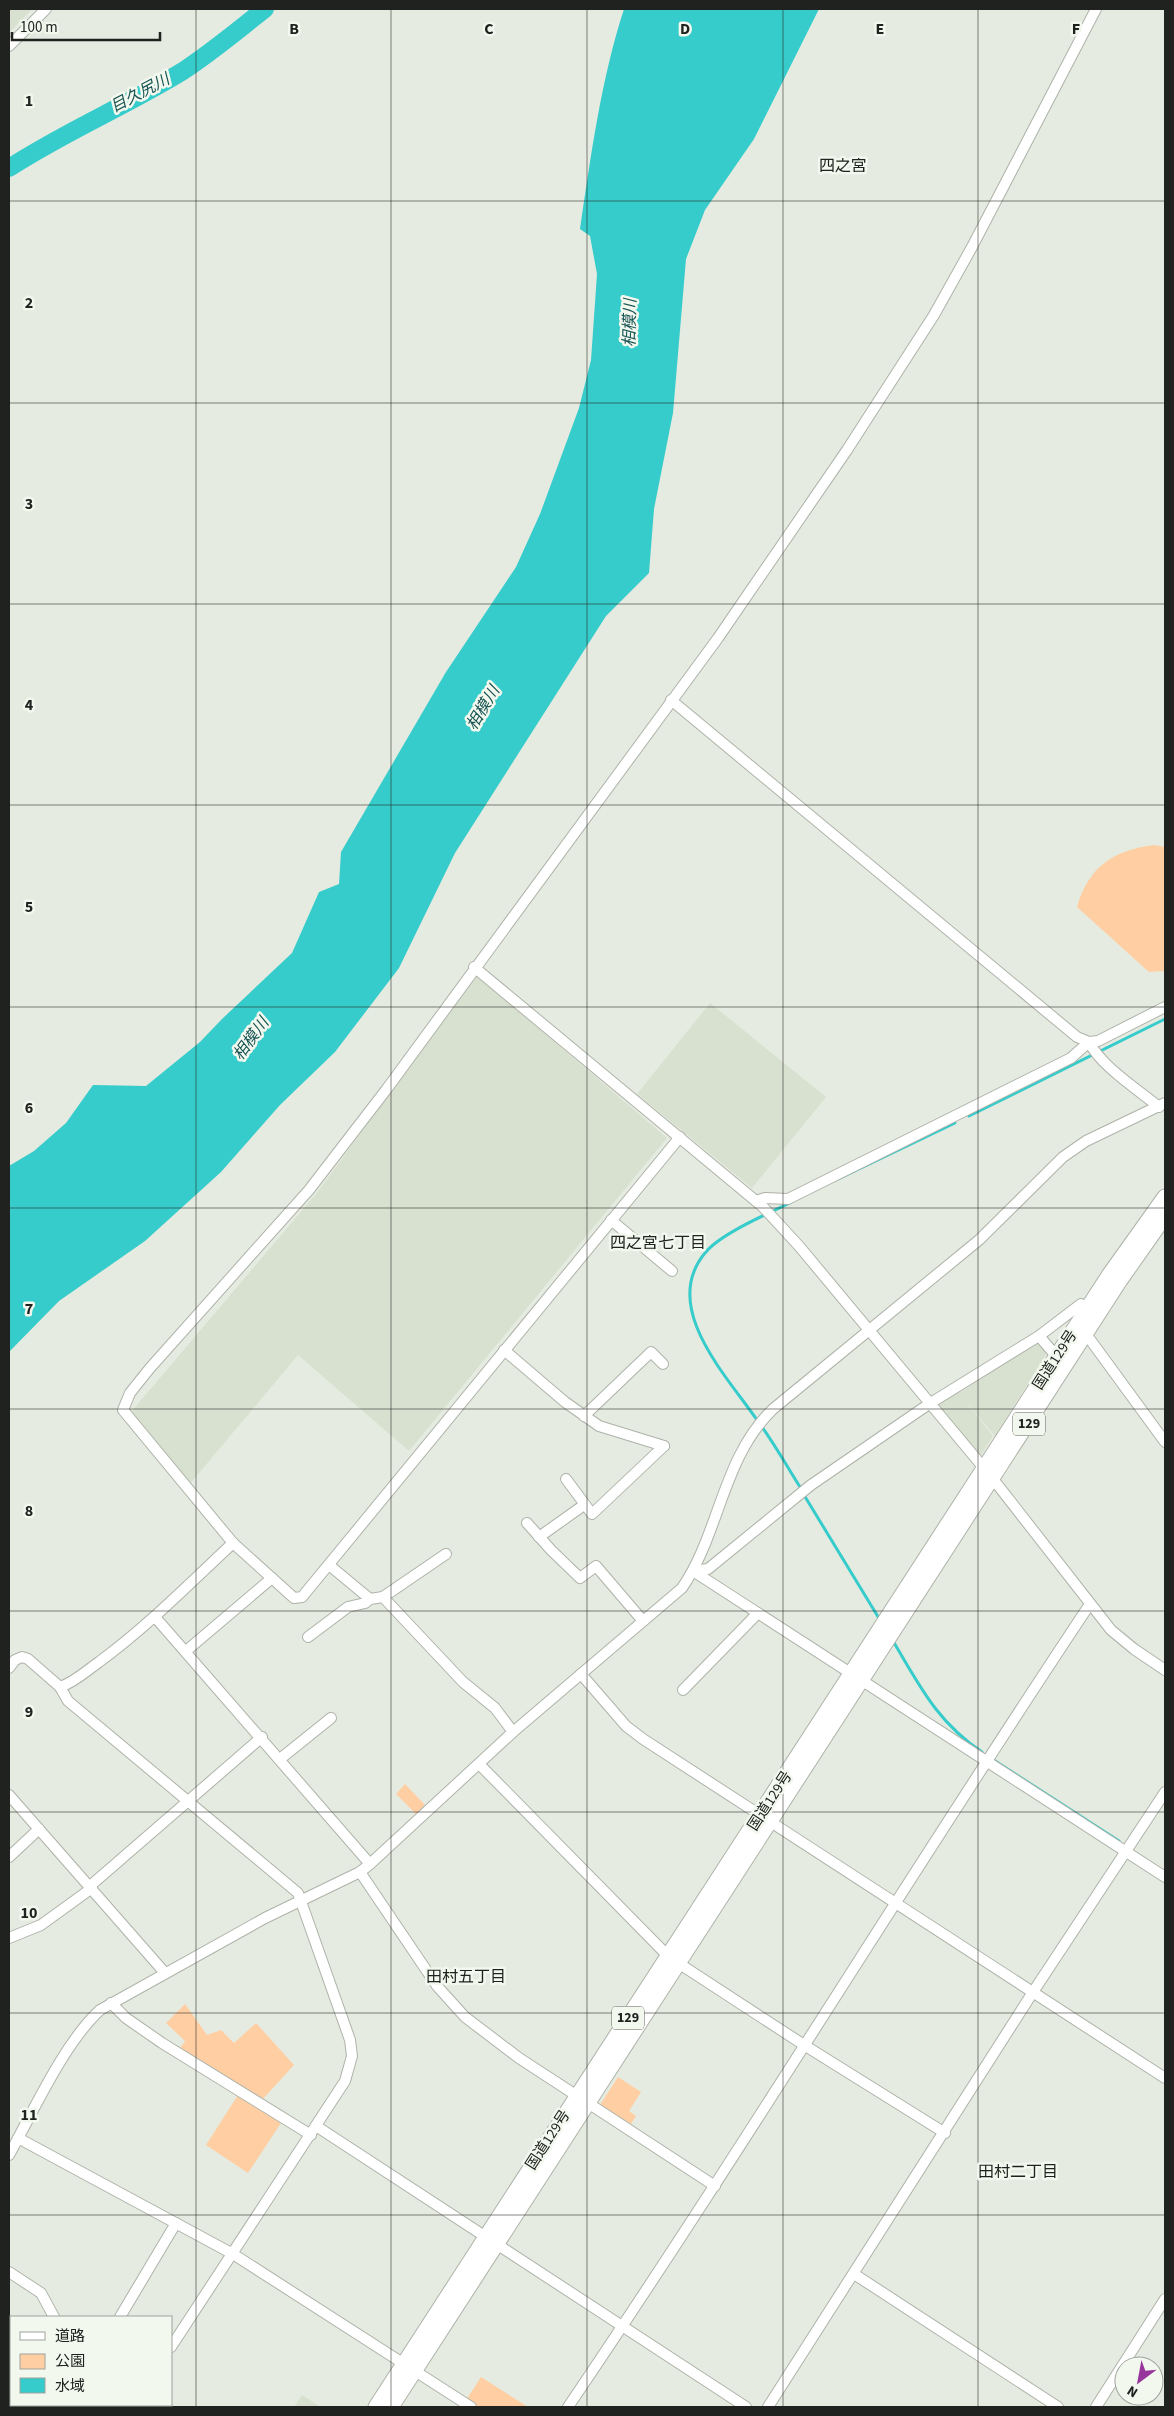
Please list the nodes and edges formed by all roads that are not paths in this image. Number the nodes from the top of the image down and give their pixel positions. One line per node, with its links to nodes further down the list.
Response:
1 (46, 9): 3 (street)
2 (1096, 9): 4 (street)
3 (9, 46)
4 (670, 700): 5 (street); 7 (street)
5 (474, 967): 9 (street); 32 (street)
6 (1165, 1006): 7 (street)
7 (1091, 1046): 8 (street); 11 (street)
8 (1162, 1105): 17 (street)
9 (680, 1137): 11 (street); 13 (street)
10 (1165, 1197): 15 (highway, 国道129号 / 129)
11 (760, 1204): 17 (street)
12 (1165, 1216): 18 (highway, 国道129号 / 129)
13 (611, 1220): 14 (street); 21 (street)
14 (672, 1271)
15 (1088, 1308): 16 (street); 20 (highway, 国道129号 / 129)
16 (1056, 1323): 19 (street); 20 (street)
17 (867, 1330): 24 (street); 35 (street)
18 (1086, 1334): 26 (street); 27 (highway, 国道129号 / 129)
19 (1040, 1336): 22 (street); 24 (street)
20 (1069, 1338): 22 (highway, 国道129号 / 129)
21 (504, 1350): 25 (street); 34 (street)
22 (1057, 1358): 27 (highway, 国道129号 / 129)
23 (663, 1364): 25 (street)
24 (929, 1404): 27 (street); 35 (street)
25 (584, 1416): 29 (street)
26 (1165, 1442)
27 (988, 1474): 39 (street); 48 (highway, 国道129号 / 129)
28 (566, 1479): 29 (street)
29 (584, 1505): 31 (street)
30 (526, 1523): 31 (street)
31 (539, 1537): 42 (street)
32 (233, 1543): 36 (street); 41 (street)
33 (446, 1554): 37 (street)
34 (329, 1565): 36 (street); 38 (street)
35 (693, 1571): 40 (street); 42 (street)
36 (272, 1578): 44 (street)
37 (383, 1597): 38 (street); 52 (street)
38 (370, 1599): 43 (street)
39 (1090, 1604): 46 (street); 55 (street)
40 (758, 1613): 48 (street); 50 (street)
41 (155, 1617): 44 (street); 49 (street)
42 (643, 1621): 47 (street)
43 (308, 1636)
44 (186, 1651): 53 (street)
45 (9, 1668): 49 (street)
46 (1165, 1670)
47 (581, 1674): 52 (street); 60 (street)
48 (856, 1678): 55 (street); 60 (highway, 国道129号 / 129)
49 (60, 1687): 59 (street)
50 (683, 1690)
51 (331, 1718): 54 (street)
52 (513, 1732): 56 (street)
53 (262, 1737): 54 (street); 59 (street)
54 (280, 1759): 64 (street)
55 (985, 1762): 62 (street); 69 (street)
56 (478, 1764): 64 (street); 71 (street)
57 (1165, 1792): 62 (street)
58 (9, 1795): 61 (street)
59 (187, 1800): 67 (street); 68 (street)
60 (766, 1818): 69 (street); 71 (highway, 国道129号 / 129)
61 (39, 1830): 63 (street); 67 (street)
62 (1126, 1852): 66 (street); 73 (street)
63 (9, 1856)
64 (370, 1864): 65 (street)
65 (360, 1872): 68 (street); 77 (street)
66 (1165, 1877)
67 (91, 1887): 70 (street); 72 (street)
68 (302, 1900): 72 (street); 78 (street)
69 (895, 1902): 73 (street); 75 (street)
70 (9, 1938)
71 (674, 1961): 75 (street); 77 (highway, 国道129号 / 129)
72 (165, 1973): 74 (street)
73 (1033, 1992): 76 (street); 79 (street)
74 (111, 2003): 78 (street); 80 (street)
75 (804, 2046): 79 (street); 81 (street)
76 (1165, 2078)
77 (583, 2100): 81 (street); 83 (highway, 国道129号 / 129)
78 (313, 2131): 83 (street); 84 (street)
79 (945, 2132): 86 (street)
80 (12, 2145): 82 (street)
81 (715, 2186): 90 (street)
82 (176, 2223): 84 (street); 89 (street)
83 (492, 2240): 90 (street); 92 (highway, 国道129号 / 129)
84 (233, 2254): 91 (street); 92 (street)
85 (9, 2272): 88 (street)
86 (854, 2274): 98 (street); 99 (street)
87 (1165, 2299): 100 (street)
88 (53, 2316)
89 (121, 2316)
90 (622, 2326): 96 (street); 97 (street)
91 (172, 2346)
92 (410, 2368): 93 (highway, 国道129号 / 129); 94 (highway, 国道129号 / 129); 95 (street)
93 (376, 2407)
94 (391, 2407)
95 (471, 2407)
96 (568, 2407)
97 (746, 2407)
98 (768, 2407)
99 (1058, 2407)
100 (1096, 2407)

